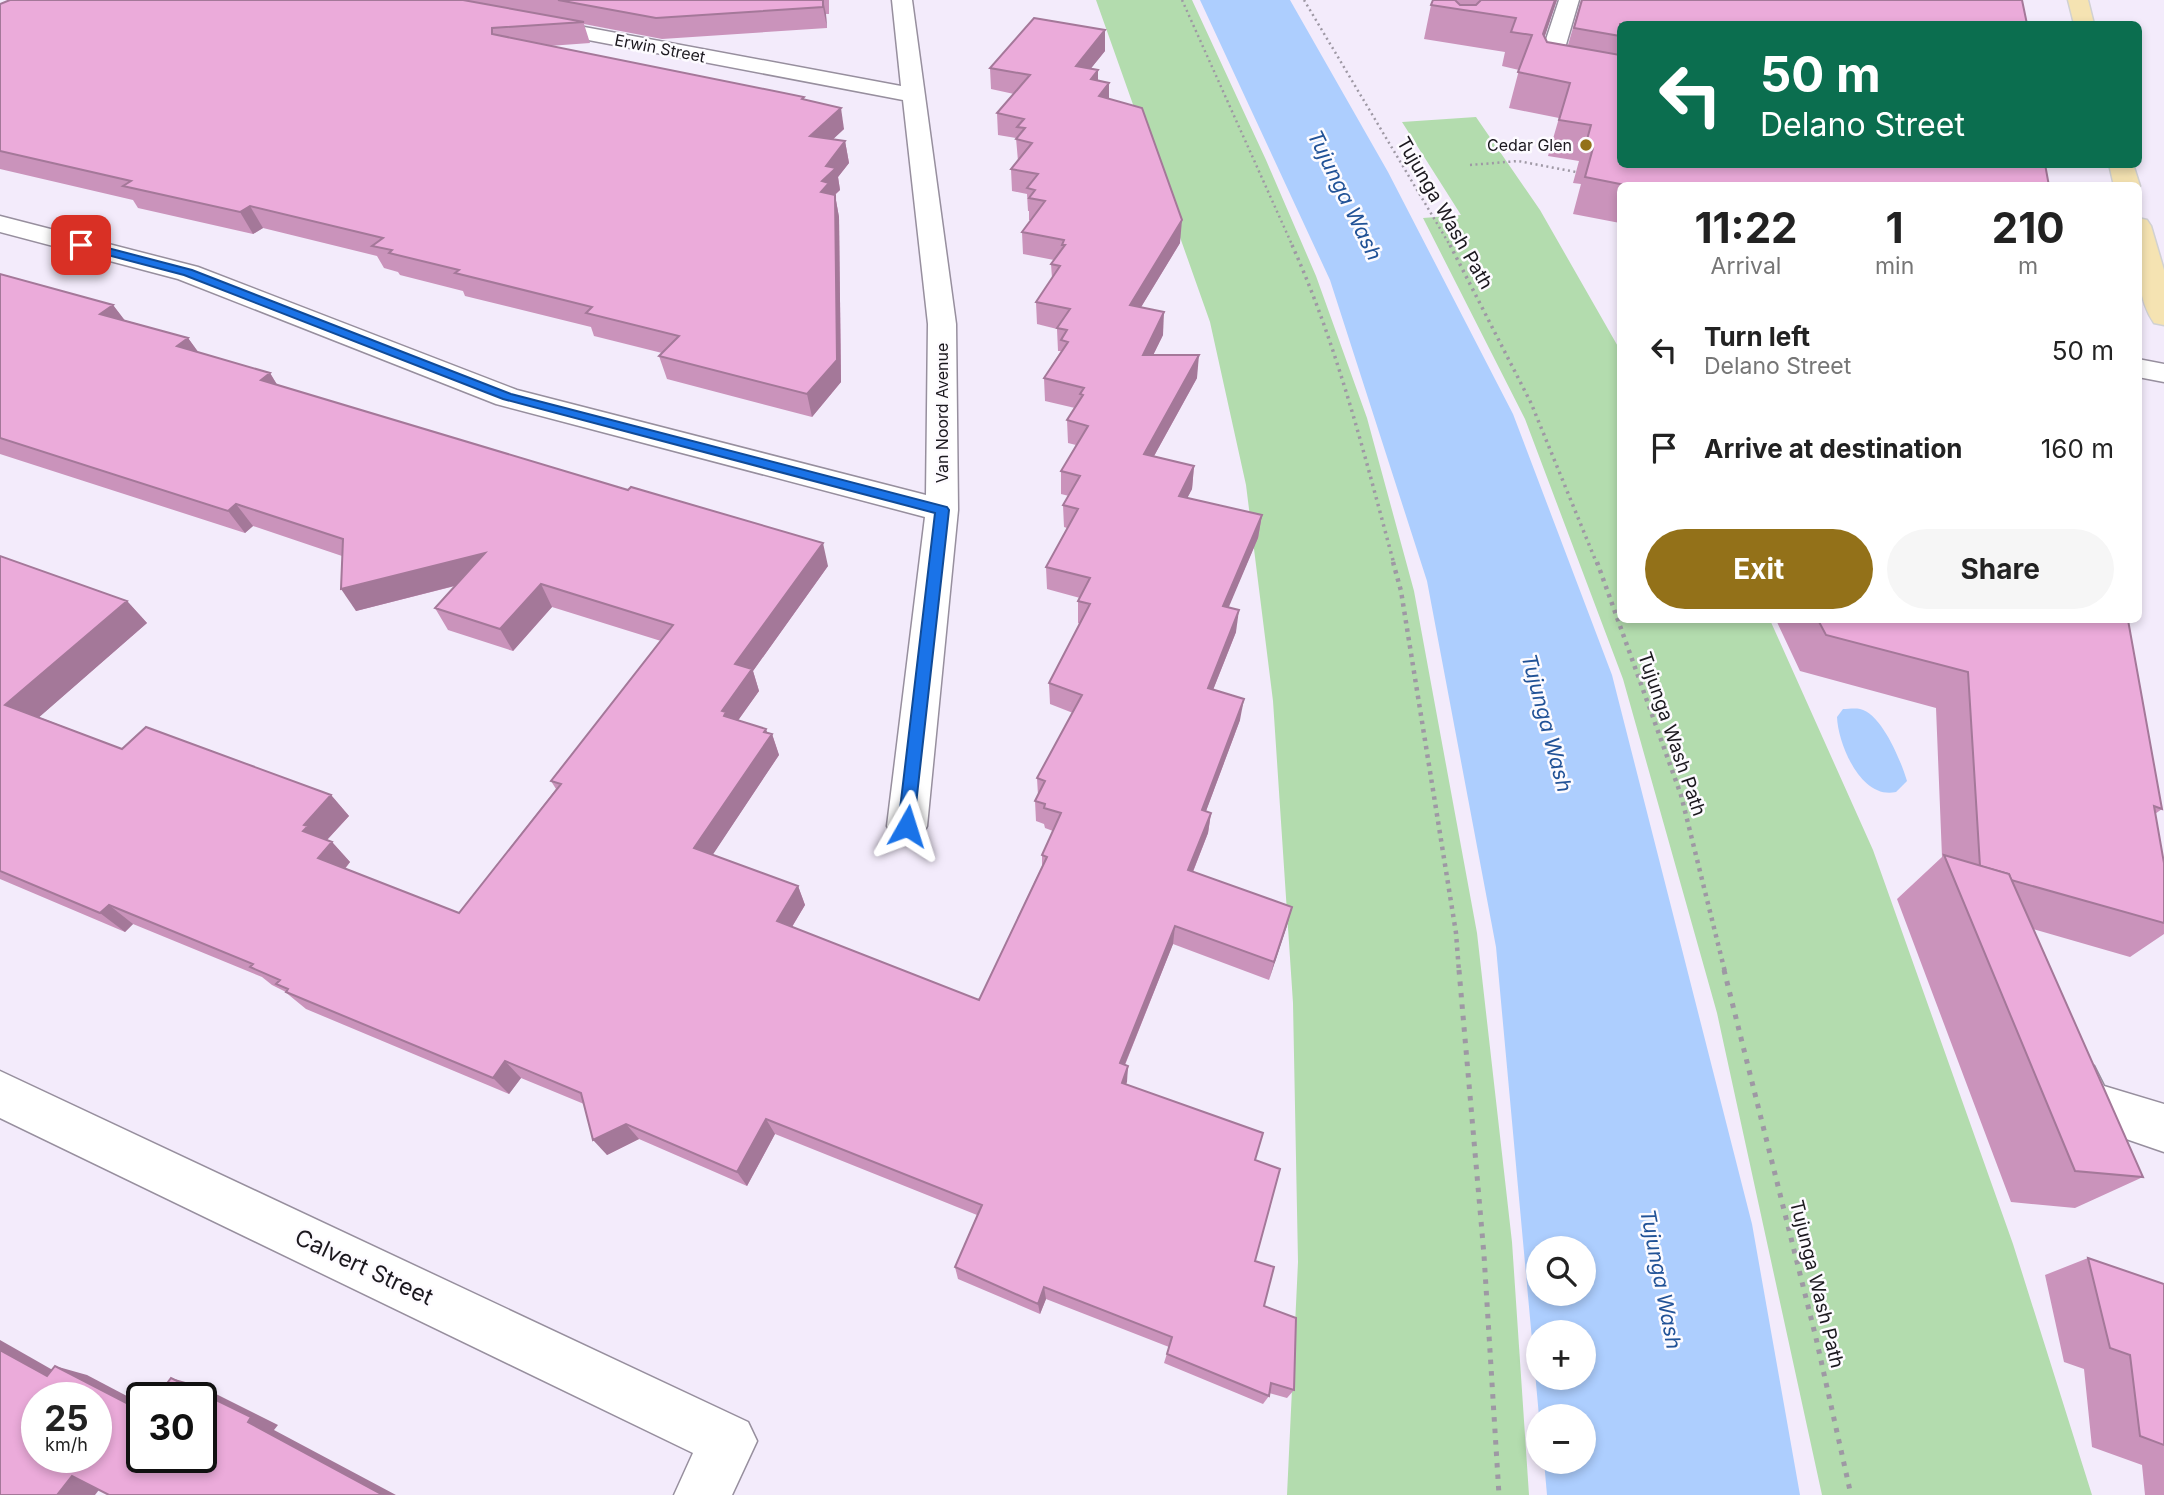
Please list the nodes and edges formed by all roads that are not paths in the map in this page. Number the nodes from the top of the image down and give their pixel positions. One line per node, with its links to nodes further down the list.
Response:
1 (902, 0): 7 (street, Van Noord Avenue)
2 (1569, 0): 6 (street)
3 (2078, 0): 5 (main road)
4 (517, 21): 7 (street, Erwin Street)
5 (2083, 21)
6 (1617, 82)
7 (912, 96): 13 (street, Van Noord Avenue)
8 (0, 224): 13 (street)
9 (2142, 240): 10 (main road)
10 (2164, 317)
11 (2142, 369): 12 (street)
12 (2164, 373)
13 (942, 510): 14 (street, Van Noord Avenue)
14 (907, 826)
15 (2060, 1045): 17 (street)
16 (0, 1094): 18 (street, Calvert Street)
17 (2164, 1128)
18 (702, 1495)

